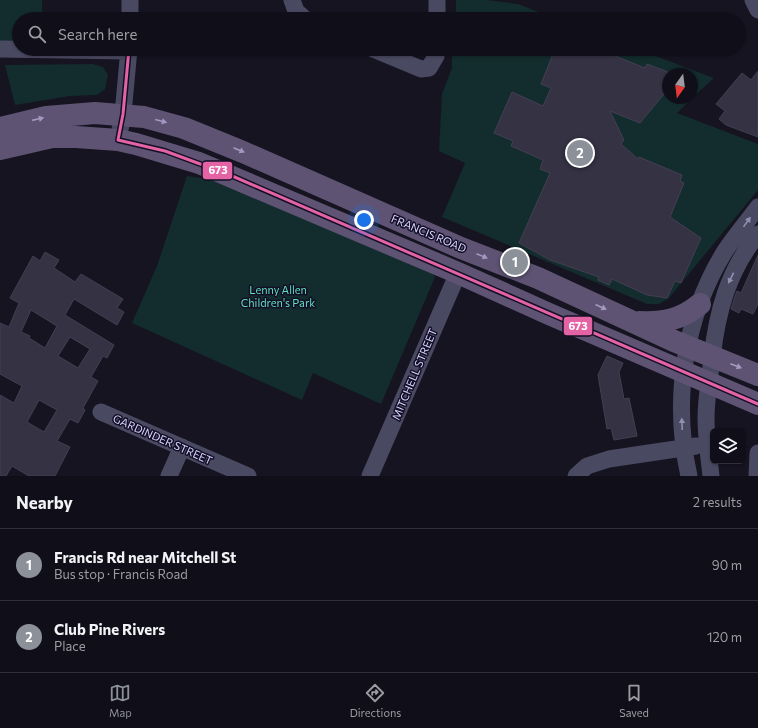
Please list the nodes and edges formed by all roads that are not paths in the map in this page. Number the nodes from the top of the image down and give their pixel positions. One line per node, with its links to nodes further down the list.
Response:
1 (130, 0): 6 (street)
2 (292, 0): 7 (street)
3 (436, 0): 8 (street)
4 (753, 0): 5 (street)
5 (758, 10)
6 (130, 12)
7 (297, 12)
8 (437, 12)
9 (0, 49): 10 (street)
10 (12, 49)
11 (128, 56): 14 (street)
12 (390, 56): 13 (street)
13 (436, 56)
14 (123, 114): 15 (main road, FRANCIS ROAD, one-way to 14); 16 (street); 22 (main road, FRANCIS ROAD, one-way to 22)
15 (0, 128)
16 (118, 140): 17 (main road); 20 (main road)
17 (0, 149)
18 (758, 207): 21 (street, one-way to 18)
19 (754, 239): 24 (street, one-way to 24)
20 (458, 273): 25 (main road); 36 (street, MITCHELL STREET)
21 (700, 304): 22 (main road); 23 (street)
22 (630, 321): 23 (main road, FRANCIS ROAD)
23 (688, 346): 24 (main road, FRANCIS ROAD); 25 (street)
24 (712, 357): 26 (main road, FRANCIS ROAD, one-way to 26); 27 (street)
25 (684, 373): 27 (main road); 32 (street, one-way to 25)
26 (758, 375)
27 (709, 384): 28 (main road); 30 (street)
28 (758, 404)
29 (101, 412): 31 (street, GARDINDER STREET)
30 (708, 445): 32 (street); 39 (street)
31 (182, 447): 34 (street); 35 (street, GARDINDER STREET)
32 (684, 447): 37 (street); 38 (street)
33 (758, 453): 40 (street)
34 (169, 476)
35 (248, 476)
36 (370, 476)
37 (576, 476)
38 (689, 476)
39 (711, 476)
40 (757, 476)

